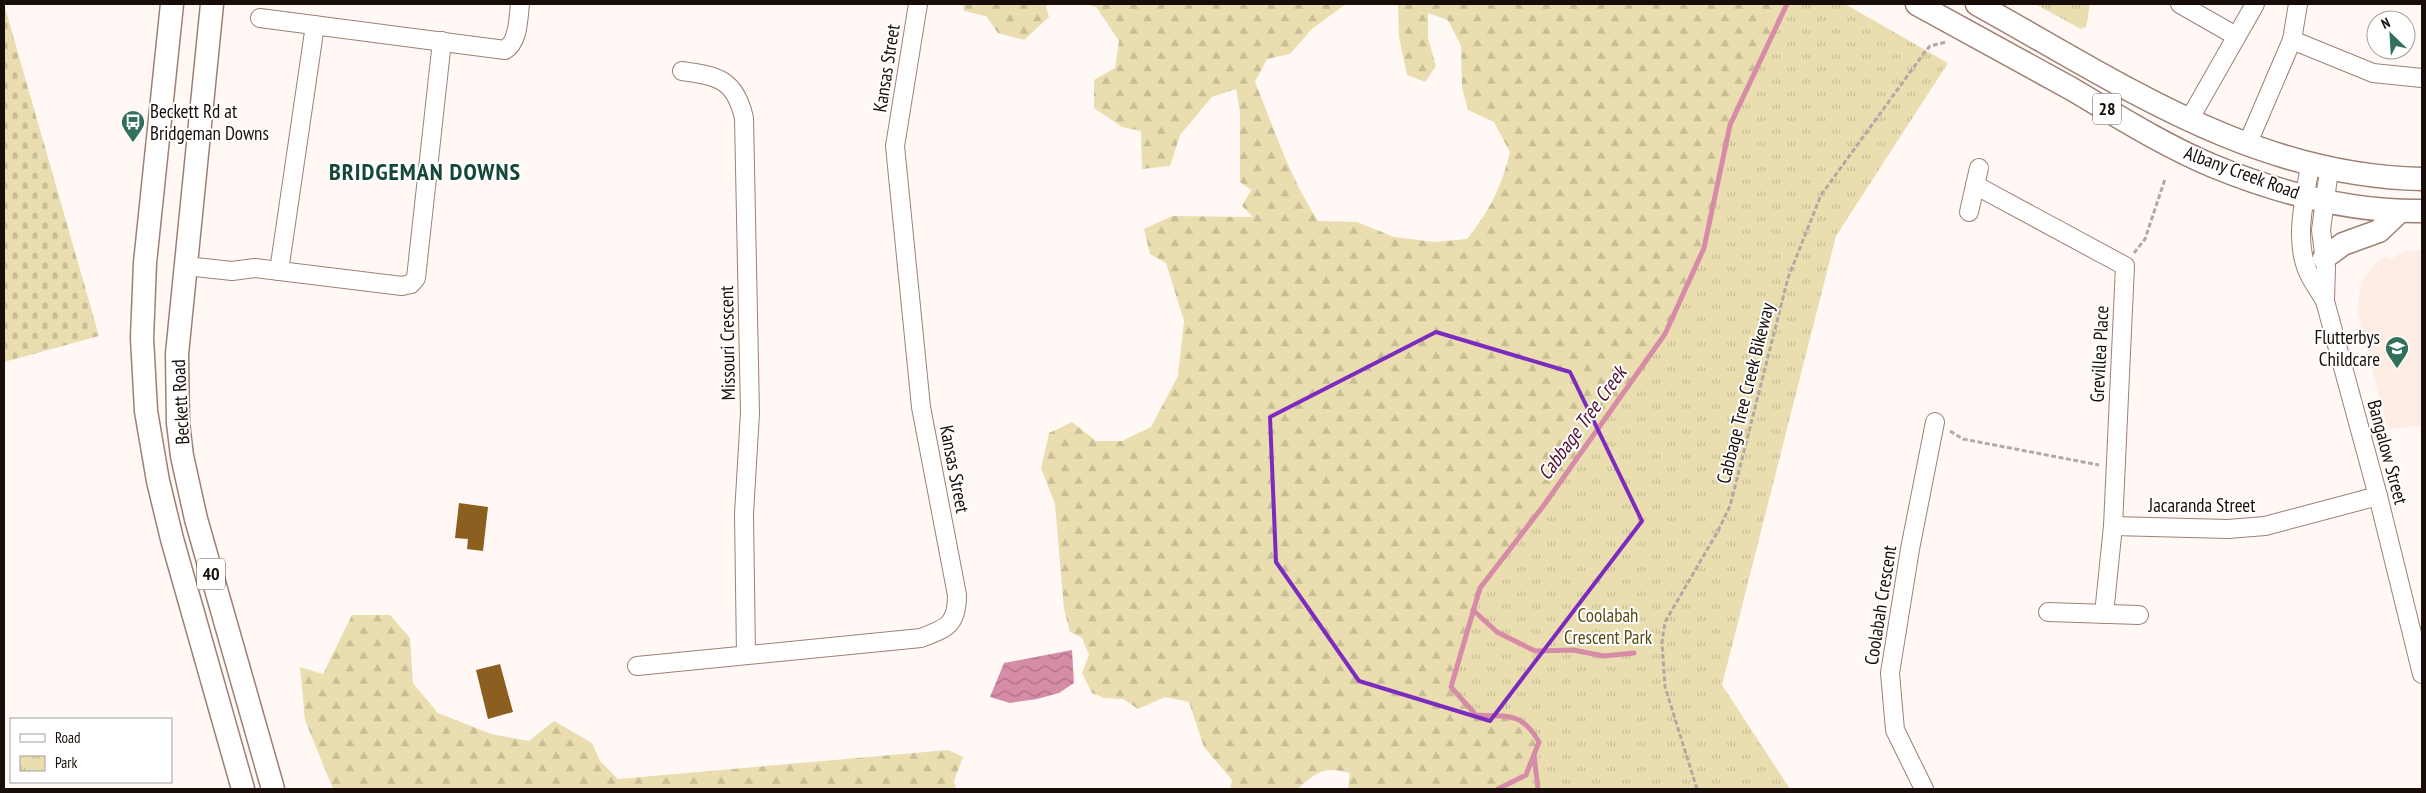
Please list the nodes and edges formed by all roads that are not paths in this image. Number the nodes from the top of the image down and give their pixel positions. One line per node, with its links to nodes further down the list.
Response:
1 (172, 4): 40 (main road, Beckett Road / 40)
2 (212, 4): 28 (main road, Beckett Road / 40)
3 (520, 4): 14 (street)
4 (918, 4): 37 (street, Kansas Street)
5 (1917, 4): 23 (main road, Albany Creek Road / 28)
6 (1977, 4): 17 (main road, Albany Creek Road / 28)
7 (2180, 4): 12 (street)
8 (2255, 4): 12 (street)
9 (2298, 4): 13 (street)
10 (260, 18): 11 (street)
11 (315, 25): 14 (street); 29 (street)
12 (2236, 36): 17 (street)
13 (2292, 40): 16 (street); 18 (street)
14 (442, 41): 29 (street)
15 (682, 70): 37 (street, Missouri Crescent)
16 (2422, 78)
17 (2189, 120): 18 (main road, Albany Creek Road / 28)
18 (2246, 146): 19 (main road, Albany Creek Road / 28)
19 (2320, 167): 21 (main road, Albany Creek Road / 28); 23 (street, Bangalow Street)
20 (1979, 168): 22 (street)
21 (2422, 179)
22 (1975, 185): 26 (street); 33 (street, Grevillea Place)
23 (2314, 199): 24 (main road, Albany Creek Road / 28); 27 (street, Bangalow Street); 30 (street, Bangalow Street)
24 (2400, 211): 25 (main road, Albany Creek Road / 28); 27 (main road)
25 (2422, 211)
26 (1969, 212)
27 (2324, 258): 30 (street, Bangalow Street)
28 (186, 266): 29 (street); 41 (main road, Beckett Road / 40)
29 (278, 271)
30 (2325, 300): 32 (street, Bangalow Street)
31 (1935, 422): 42 (street, Coolabah Crescent)
32 (2378, 496): 33 (street, Jacaranda Street); 39 (street, Bangalow Street)
33 (2113, 526): 35 (street, Grevillea Place)
34 (2048, 612): 35 (street)
35 (2104, 614): 36 (street)
36 (2139, 615)
37 (746, 655): 38 (street, Kansas Street)
38 (637, 666)
39 (2422, 674)
40 (243, 789)
41 (273, 789)
42 (1924, 789)

